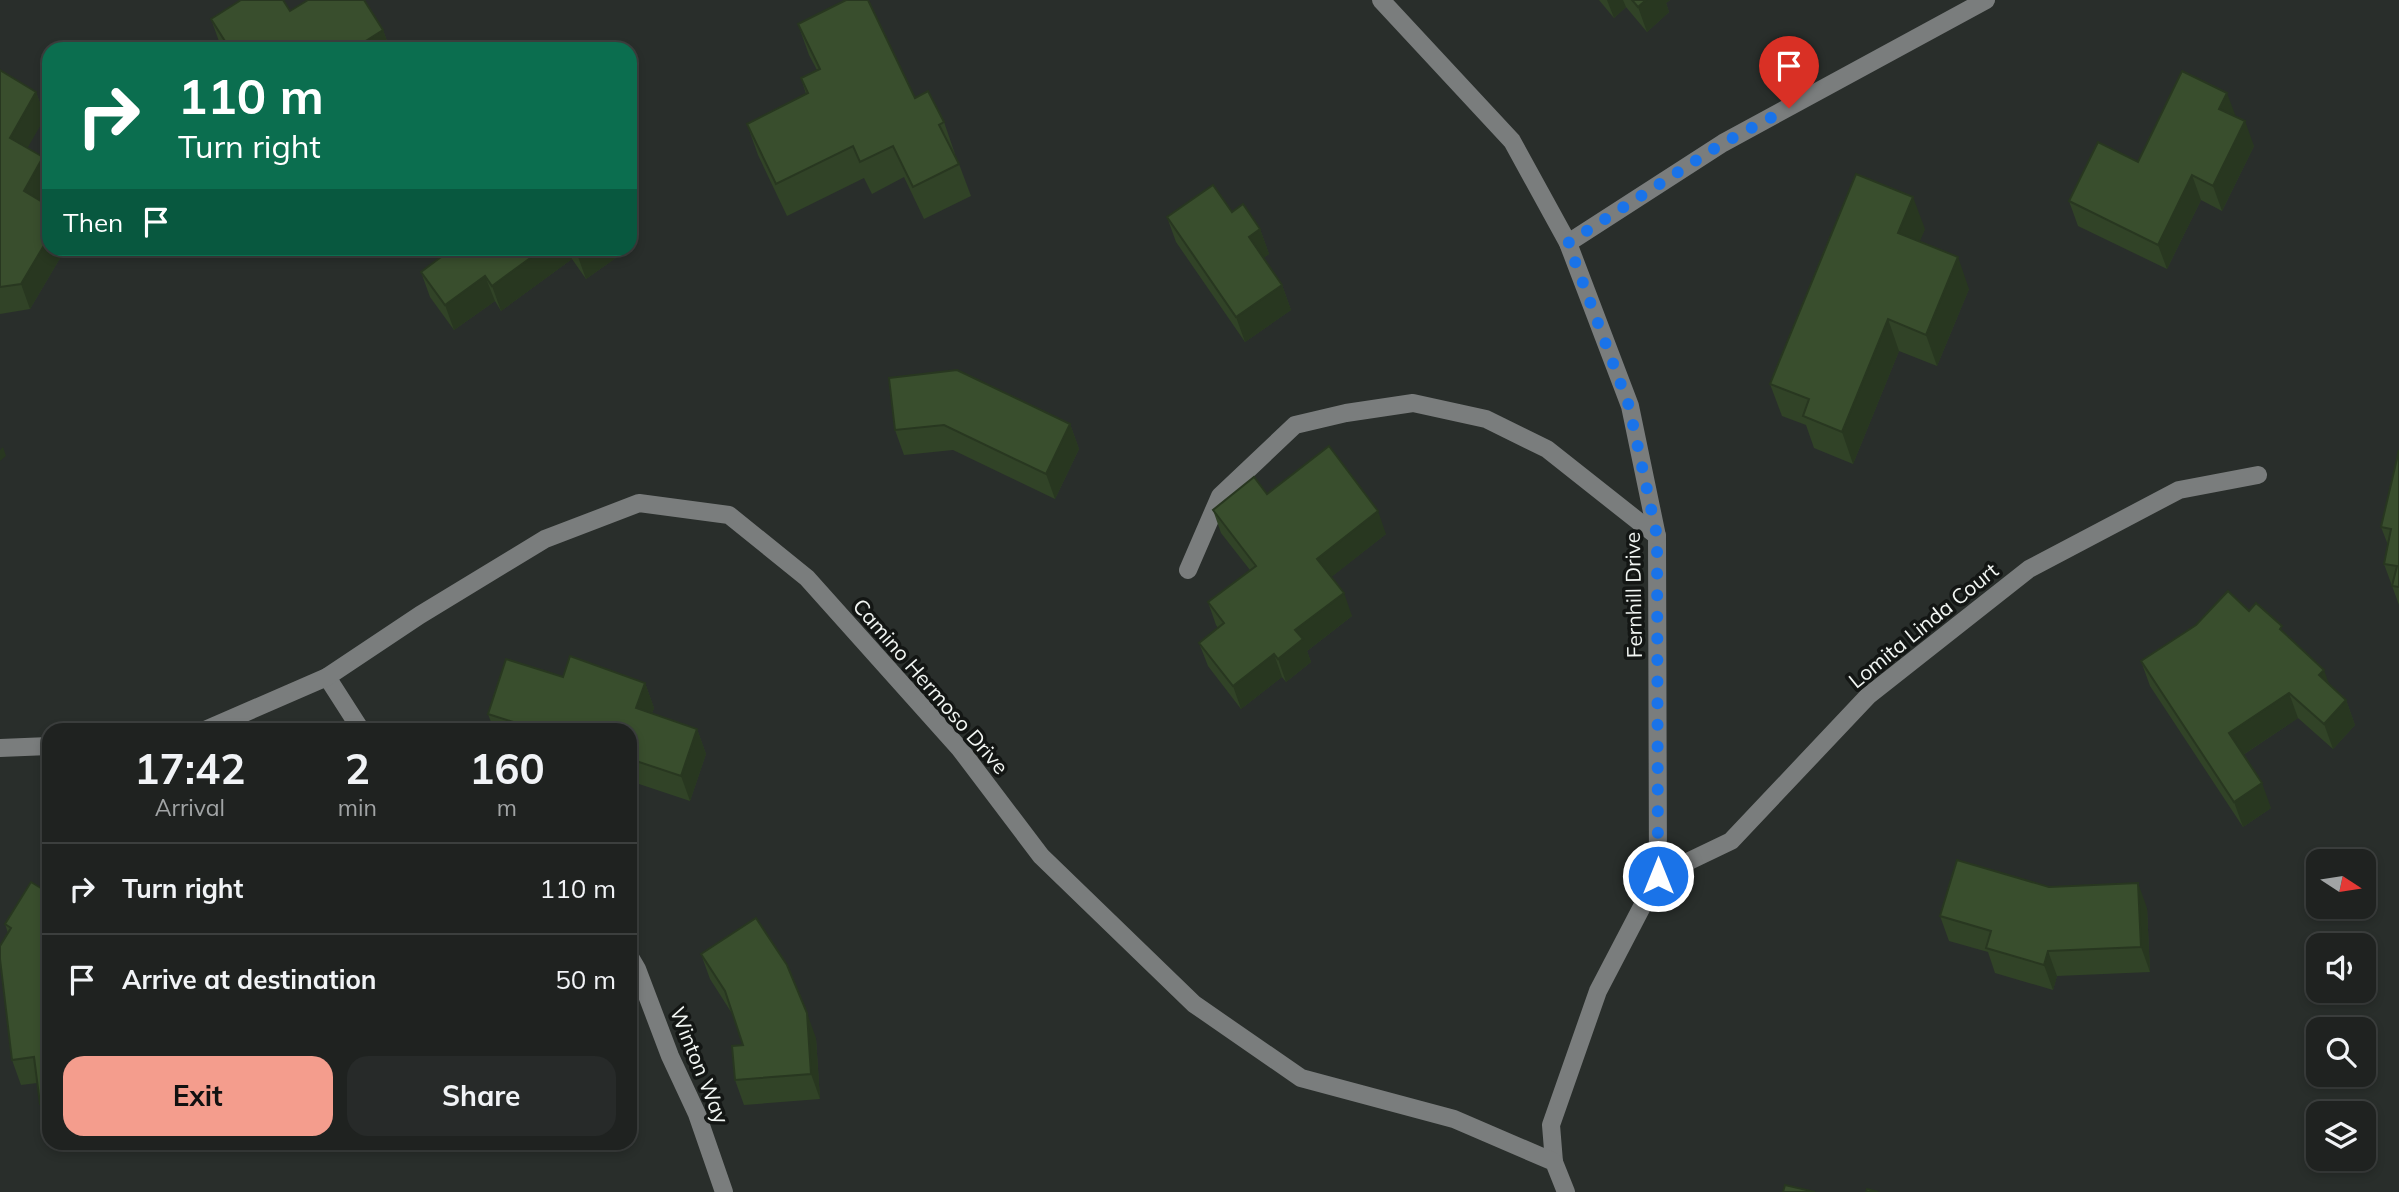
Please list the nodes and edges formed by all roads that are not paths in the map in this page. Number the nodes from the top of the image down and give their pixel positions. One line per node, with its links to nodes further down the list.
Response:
1 (1381, 0): 3 (street, Fernhill Drive)
2 (1986, 0): 3 (street)
3 (1568, 243): 5 (street, Fernhill Drive)
4 (2258, 475): 12 (street, Lomita Linda Court)
5 (1657, 536): 6 (street); 12 (street, Fernhill Drive)
6 (1188, 570)
7 (327, 677): 8 (street, Camino Hermoso Drive); 9 (street); 14 (street, Camino Hermoso Drive)
8 (221, 723)
9 (357, 723)
10 (42, 746): 11 (street)
11 (0, 748)
12 (1658, 876): 14 (street, Fernhill Drive)
13 (637, 969): 15 (street, Winton Way)
14 (1554, 1161): 16 (street)
15 (723, 1192)
16 (1566, 1192)

